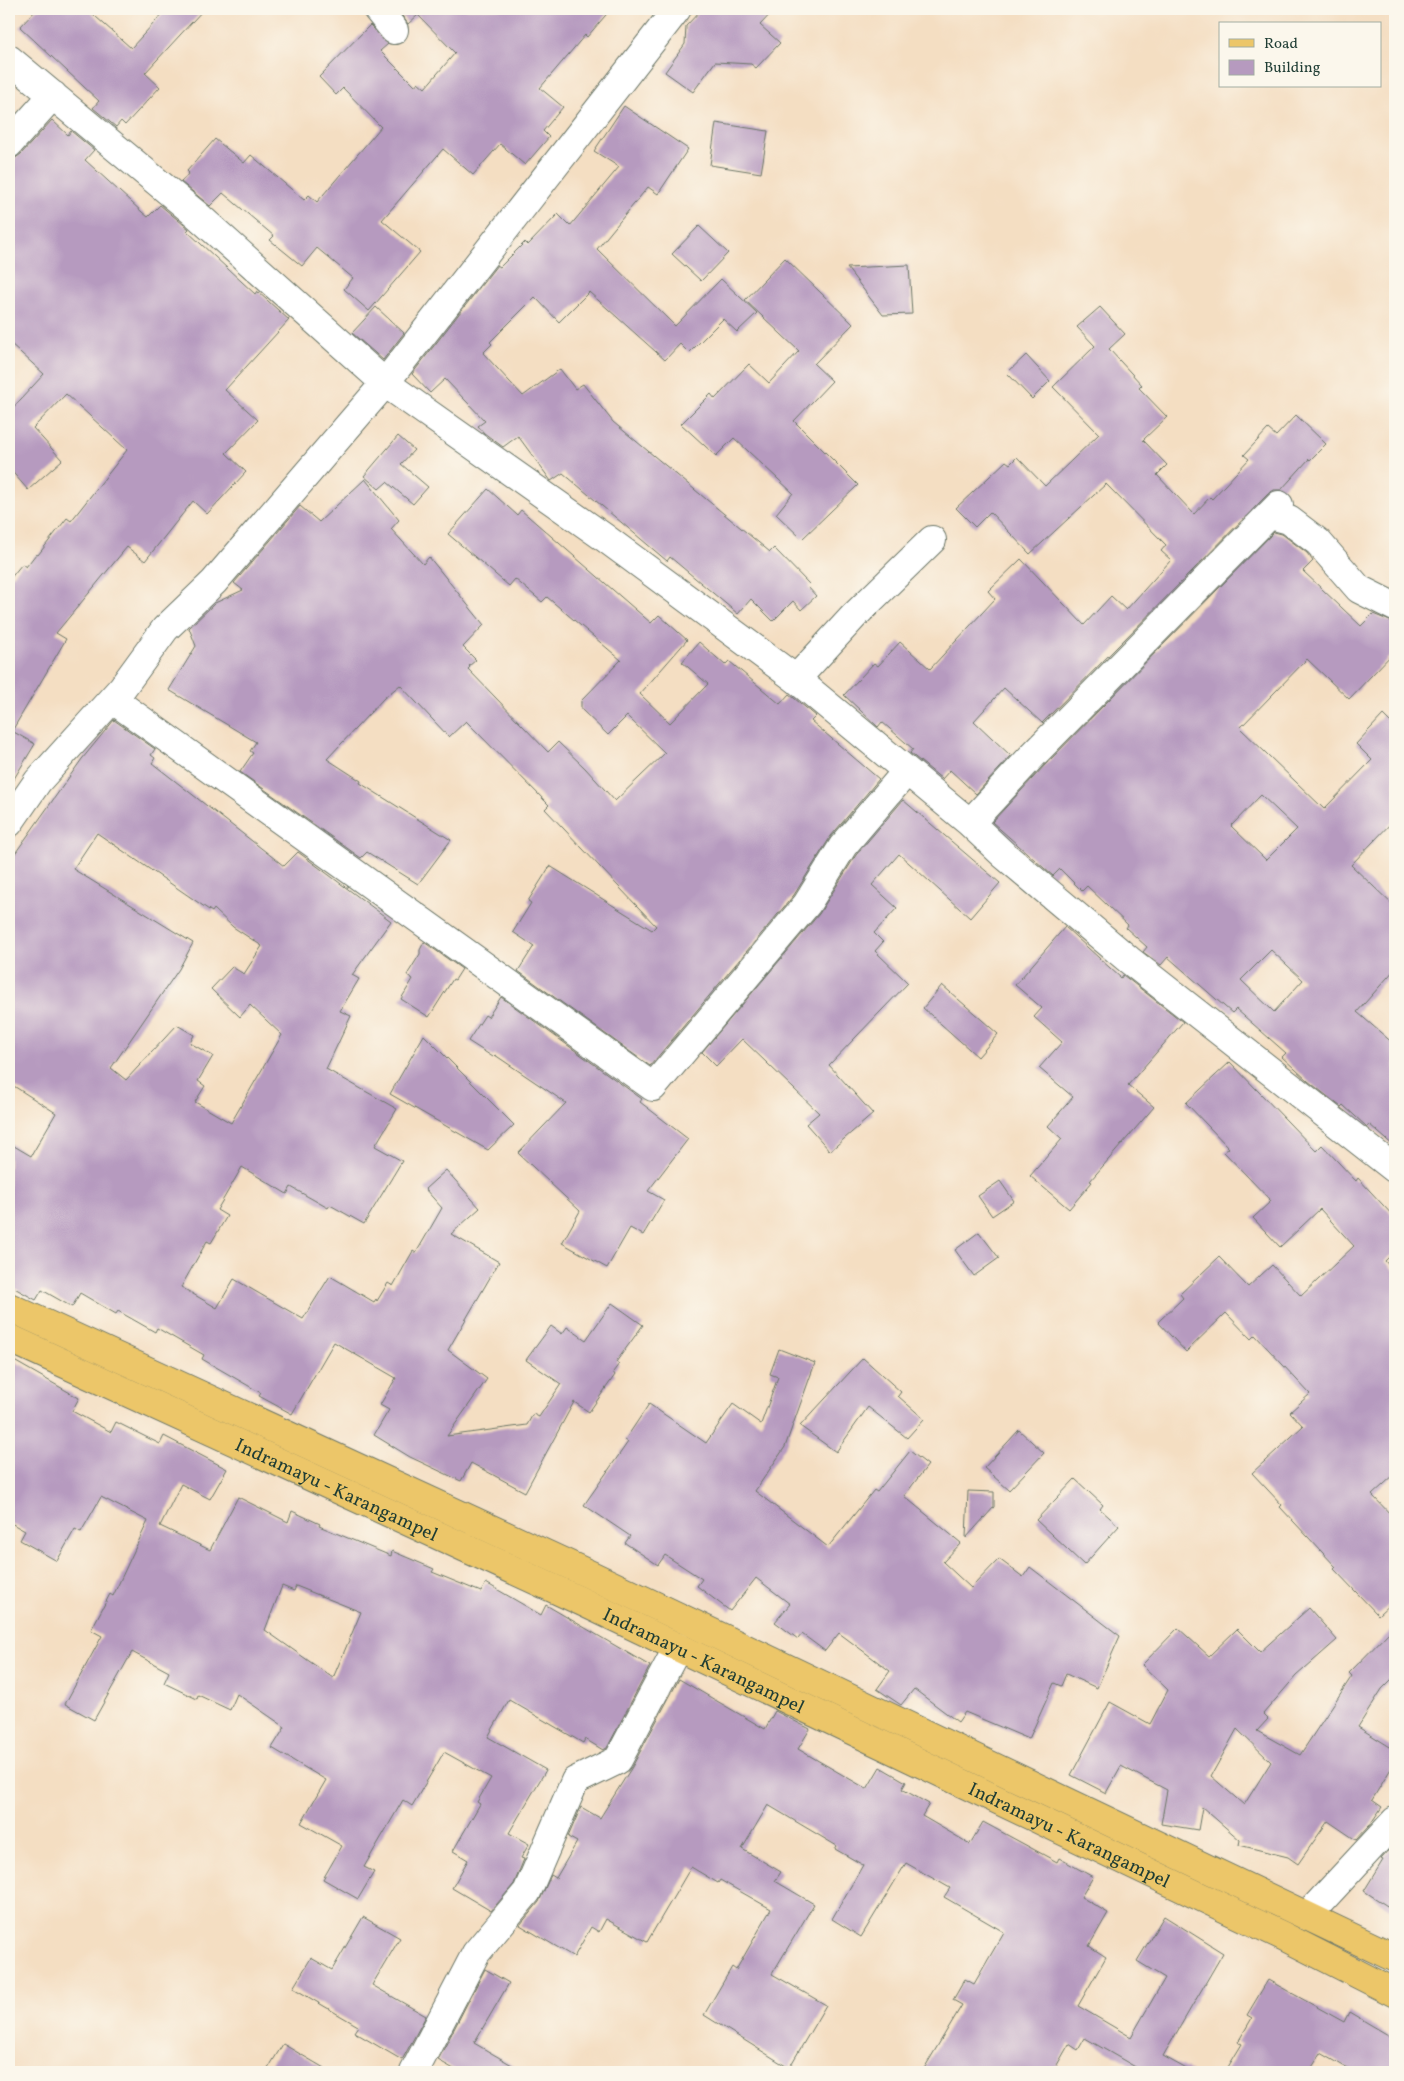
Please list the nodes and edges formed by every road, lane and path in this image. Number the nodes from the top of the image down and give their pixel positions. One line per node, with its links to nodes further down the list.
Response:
1 (377, 9): 3 (street)
2 (677, 9): 7 (street)
3 (394, 30)
4 (9, 59): 5 (street)
5 (53, 95): 6 (street); 7 (street)
6 (9, 144)
7 (385, 384): 10 (street); 11 (street)
8 (932, 540): 10 (street)
9 (1395, 607): 14 (street)
10 (796, 679): 12 (street)
11 (112, 699): 12 (street); 13 (street)
12 (906, 772): 14 (street)
13 (9, 823)
14 (970, 823): 15 (street)
15 (1395, 1169)
16 (9, 1307): 18 (main road, Indramayu - Karangampel)
17 (9, 1338): 19 (main road, Indramayu - Karangampel)
18 (673, 1615): 19 (main road); 20 (main road, Indramayu - Karangampel)
19 (669, 1643): 21 (main road, Indramayu - Karangampel); 26 (street)
20 (1029, 1784): 21 (main road); 23 (main road, Indramayu - Karangampel)
21 (1016, 1808): 25 (main road, Indramayu - Karangampel)
22 (1395, 1821): 23 (street)
23 (1307, 1916): 24 (main road, Indramayu - Karangampel)
24 (1395, 1958)
25 (1395, 1993)
26 (414, 2072)

